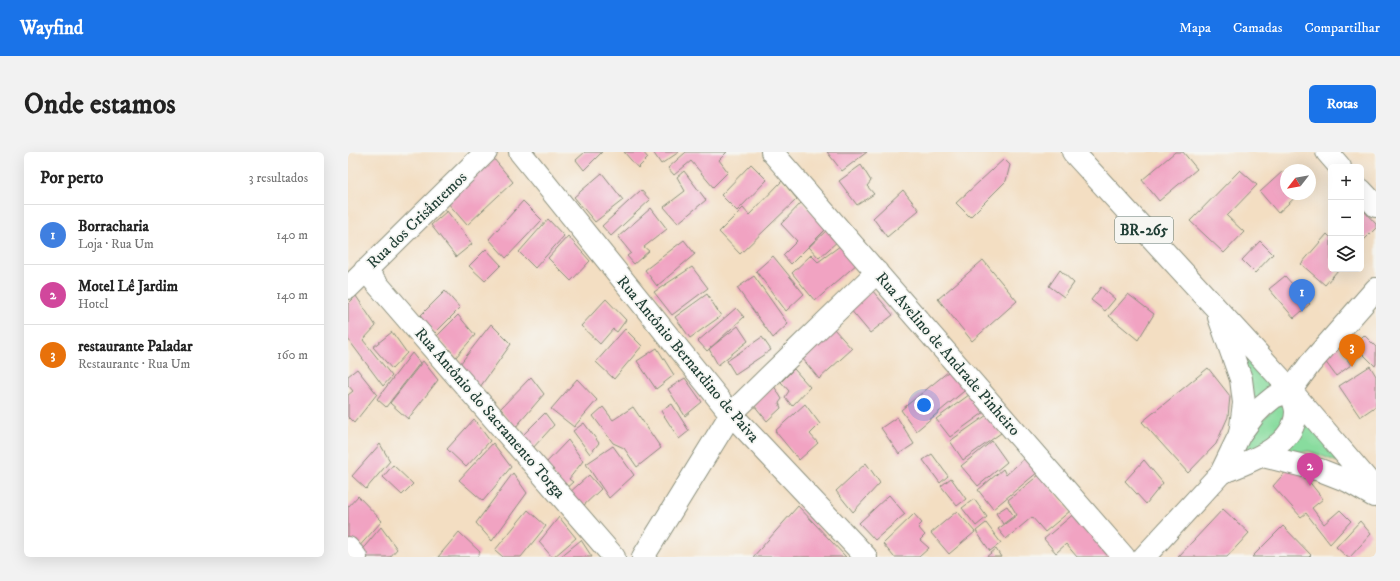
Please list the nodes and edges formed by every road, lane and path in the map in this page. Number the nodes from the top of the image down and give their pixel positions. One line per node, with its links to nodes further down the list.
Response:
1 (486, 152): 9 (main road, Rua dos Crisântemos)
2 (520, 152): 15 (main road, Rua Antônio Bernardino de Paiva)
3 (772, 152): 10 (main road, Rua Avelino de Andrade Pinheiro)
4 (1327, 152): 6 (main road)
5 (1082, 155): 13 (main road, BR-265)
6 (1337, 164)
7 (1364, 193): 8 (main road)
8 (1376, 206)
9 (365, 270): 11 (main road, Rua dos Crisântemos); 23 (main road, Rua Antônio do Sacramento Torga)
10 (877, 272): 15 (main road); 26 (main road, Rua Avelino de Andrade Pinheiro)
11 (348, 288)
12 (1376, 289): 14 (main road)
13 (1216, 308): 14 (main road, BR-265); 16 (main road)
14 (1290, 391): 16 (main road); 17 (main road); 19 (main road, BR-265)
15 (731, 414): 24 (main road); 25 (main road, Rua Antônio Bernardino de Paiva)
16 (1240, 434): 18 (main road)
17 (1263, 456): 18 (main road); 20 (main road)
18 (1221, 474): 27 (main road)
19 (1376, 490)
20 (1376, 497)
21 (348, 548): 22 (main road)
22 (356, 557)
23 (614, 557)
24 (643, 557)
25 (866, 557)
26 (1124, 557)
27 (1144, 557)

